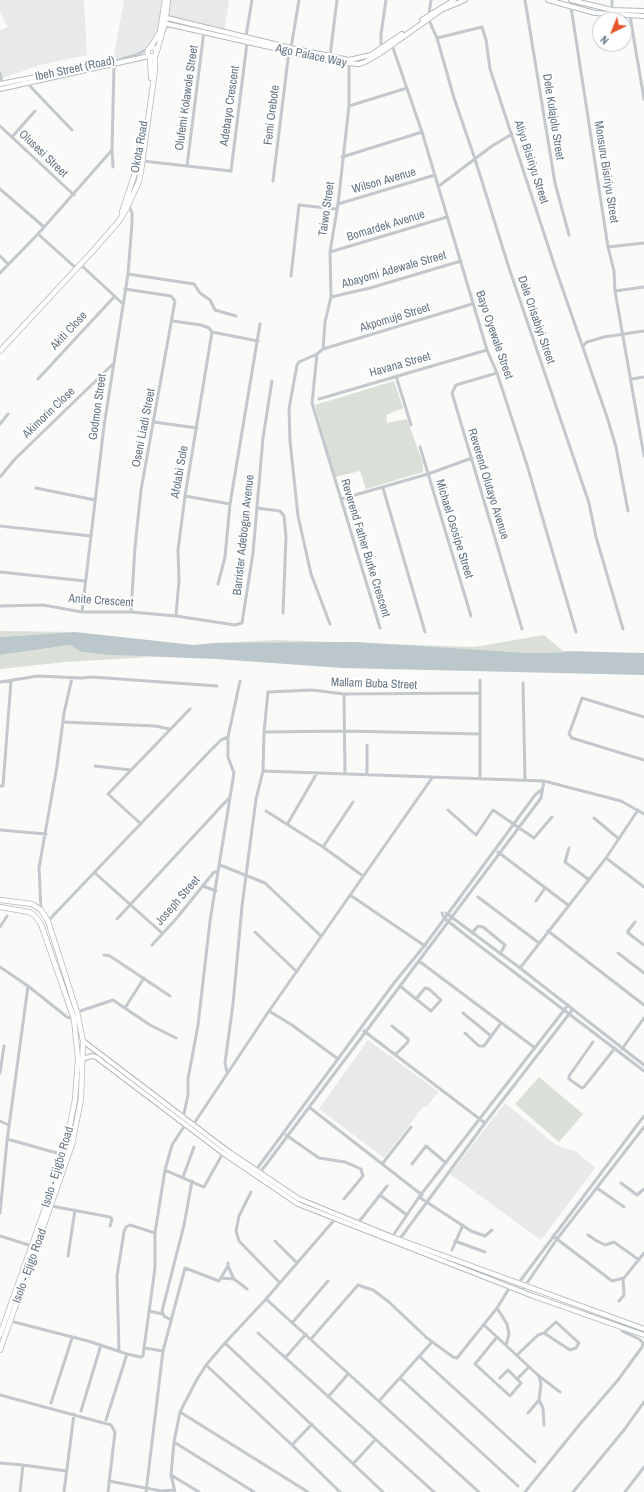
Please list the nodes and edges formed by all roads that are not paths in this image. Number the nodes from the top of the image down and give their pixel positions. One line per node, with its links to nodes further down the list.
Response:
1 (164, 0): 25 (main road)
2 (168, 0): 25 (main road)
3 (252, 0): 30 (street, Adebayo Crescent)
4 (299, 0): 34 (street, Femi Orebote)
5 (337, 0): 37 (street)
6 (386, 0): 33 (street)
7 (431, 0): 22 (street)
8 (454, 0): 22 (main road, Ago Palace Way)
9 (465, 0): 22 (main road, Ago Palace Way)
10 (525, 0): 72 (street, Dele Kulajolu Street)
11 (548, 0): 15 (main road)
12 (571, 0): 14 (main road)
13 (612, 0): 17 (street)
14 (593, 6): 16 (main road); 19 (main road)
15 (571, 7): 19 (main road); 74 (street, Monsuru Bisiriyu Street)
16 (599, 7): 17 (main road); 21 (main road)
17 (612, 10): 18 (main road)
18 (644, 11)
19 (589, 12): 20 (main road)
20 (592, 12)
21 (596, 12)
22 (429, 16): 29 (street, Dele Orisabiyi Street); 31 (main road, Ago Palace Way); 33 (main road, Ago Palace Way)
23 (632, 16): 24 (main road)
24 (644, 16)
25 (164, 17): 26 (main road); 30 (main road, Ago Palace Way)
26 (164, 23): 28 (main road, Ago Palace Way); 32 (main road); 35 (main road)
27 (632, 26): 41 (street)
28 (204, 31): 30 (main road, Ago Palace Way); 58 (street, Olufemi Kolawole Street)
29 (437, 38): 52 (street, Aliyu Bisiriyu Street); 56 (street, Dele Orisabiyi Street)
30 (246, 41): 34 (main road, Ago Palace Way); 58 (street, Adebayo Crescent)
31 (392, 45): 39 (main road, Ago Palace Way); 44 (street, Bayo Oyewale Street)
32 (149, 49): 35 (main road); 36 (main road); 38 (street, Ibeh Street (Road))
33 (381, 49): 37 (main road, Ago Palace Way)
34 (290, 50): 37 (main road, Ago Palace Way); 39 (main road, Ago Palace Way); 61 (street, Femi Orebote)
35 (156, 51): 36 (main road)
36 (151, 56): 38 (main road, Ibeh Street (Road)); 57 (main road, Okota Road); 70 (main road, Okota Road)
37 (330, 56)
38 (113, 63): 42 (main road, Ibeh Street (Road)); 43 (main road, Ibeh Street (Road)); 54 (street)
39 (349, 65): 47 (street, Taiwo Street)
40 (0, 73): 42 (street)
41 (643, 81): 46 (street)
42 (1, 84)
43 (28, 84): 45 (main road, Ibeh Street (Road)); 50 (street)
44 (407, 88): 47 (street); 51 (street, Bayo Oyewale Street)
45 (0, 89)
46 (644, 99)
47 (349, 106): 55 (street, Taiwo Street)
48 (35, 111): 53 (street)
49 (1, 128): 53 (street, Olusesi Street)
50 (72, 130)
51 (422, 132): 55 (street); 60 (street, Bayo Oyewale Street)
52 (512, 134): 56 (street); 98 (street, Aliyu Bisiriyu Street)
53 (12, 136): 64 (street, Olusesi Street)
54 (112, 150): 59 (street); 64 (street)
55 (342, 157): 65 (street, Taiwo Street)
56 (475, 159): 62 (street); 144 (street, Dele Orisabiyi Street)
57 (143, 161): 58 (street); 66 (main road, Okota Road)
58 (187, 166)
59 (113, 167)
60 (435, 175): 62 (street, Bayo Oyewale Street); 65 (street, Wilson Avenue)
61 (273, 181)
62 (439, 186): 68 (street, Bayo Oyewale Street)
63 (0, 189): 69 (street)
64 (74, 195): 69 (street)
65 (338, 204): 67 (street, Taiwo Street)
66 (127, 208): 70 (main road, Okota Road); 82 (street, Godmon Street)
67 (336, 209): 75 (street, Taiwo Street); 83 (street)
68 (447, 217): 75 (street, Bomardek Avenue); 77 (street, Bayo Oyewale Street)
69 (44, 227): 71 (street)
70 (109, 232): 79 (main road, Okota Road)
71 (38, 234): 78 (street); 80 (street)
72 (570, 235)
73 (644, 243): 74 (street)
74 (608, 247): 86 (street, Monsuru Bisiriyu Street)
75 (330, 252): 88 (street, Taiwo Street)
76 (0, 256): 78 (street)
77 (461, 260): 88 (street, Abayomi Adewale Street); 90 (street, Bayo Oyewale Street)
78 (8, 264): 81 (street)
79 (81, 265): 80 (main road, Okota Road); 87 (street)
80 (77, 269): 101 (main road, Okota Road)
81 (0, 272)
82 (128, 274): 85 (street, Godmon Street); 91 (street)
83 (291, 276)
84 (644, 287): 86 (street)
85 (125, 289): 89 (street, Godmon Street); 92 (street, Oseni Liadi Street)
86 (615, 291): 96 (street, Monsuru Bisiriyu Street)
87 (114, 297): 89 (street); 107 (street, Akiti Close)
88 (331, 297): 99 (street, Taiwo Street)
89 (122, 303): 103 (street, Godmon Street)
90 (472, 304): 99 (street, Akpomuje Street); 100 (street, Bayo Oyewale Street)
91 (236, 316)
92 (173, 321): 95 (street); 112 (street, Oseni Liadi Street)
93 (260, 324): 97 (street)
94 (644, 331): 96 (street)
95 (212, 332): 97 (street); 115 (street, Afolabi Sole)
96 (623, 333): 98 (street); 108 (street, Monsuru Bisiriyu Street)
97 (258, 341): 127 (street)
98 (583, 346): 129 (street, Aliyu Bisiriyu Street)
99 (323, 349): 102 (street)
100 (487, 350): 104 (street, Bayo Oyewale Street); 105 (street, Havana Street)
101 (0, 351)
102 (317, 354): 125 (street, Reverend Father Burke Crescent); 141 (street)
103 (113, 364): 121 (street, Akimorin Close); 126 (street, Godmon Street)
104 (497, 373): 119 (street, Reverend Olutayo Avenue); 146 (street, Bayo Oyewale Street)
105 (396, 376): 110 (street, Havana Street); 114 (street)
106 (644, 377): 108 (street)
107 (38, 379)
108 (632, 379): 116 (street, Monsuru Bisiriyu Street)
109 (272, 382): 128 (street, Barrister Adebogun Avenue)
110 (319, 399)
111 (8, 414): 113 (street)
112 (154, 422): 115 (street); 137 (street, Oseni Liadi Street)
113 (0, 424)
114 (411, 425)
115 (197, 428): 124 (street, Afolabi Sole)
116 (643, 441): 118 (street, Monsuru Bisiriyu Street)
117 (420, 447): 120 (street, Michael Ososipe Street)
118 (644, 456)
119 (472, 458): 120 (street); 143 (street, Reverend Olutayo Avenue)
120 (428, 474): 123 (street); 140 (street, Michael Ososipe Street)
121 (0, 478)
122 (36, 488): 126 (street)
123 (383, 488): 125 (street); 145 (street)
124 (185, 496): 127 (street); 139 (street, Afolabi Sole)
125 (341, 499): 142 (street, Reverend Father Burke Crescent)
126 (95, 500): 131 (street, Godmon Street)
127 (230, 504): 134 (street)
128 (257, 508): 138 (street); 139 (street, Barrister Adebogun Avenue)
129 (628, 511)
130 (0, 526): 131 (street)
131 (91, 536): 133 (street, Godmon Street)
132 (0, 572): 133 (street)
133 (85, 581): 136 (street, Godmon Street)
134 (218, 584)
135 (0, 606): 136 (street, Anite Crescent)
136 (82, 612): 137 (street, Anite Crescent)
137 (131, 612): 139 (street, Anite Crescent)
138 (283, 613)
139 (176, 616)
140 (471, 616)
141 (330, 624)
142 (380, 628)
143 (522, 629)
144 (623, 629)
145 (425, 632)
146 (576, 632)
147 (72, 678): 149 (street); 153 (street); 158 (street)
148 (480, 680): 154 (street)
149 (11, 681): 151 (street); 176 (street)
150 (240, 681): 163 (street)
151 (0, 682)
152 (523, 683): 174 (street)
153 (216, 686)
154 (479, 693): 155 (street, Mallam Buba Street); 162 (street)
155 (344, 694): 160 (street); 161 (street, Mallam Buba Street)
156 (190, 710): 159 (street)
157 (644, 717): 165 (street)
158 (63, 722): 159 (street); 191 (street)
159 (170, 729): 167 (street)
160 (345, 731): 161 (street); 162 (street); 170 (street)
161 (264, 732): 168 (street)
162 (480, 734): 173 (street)
163 (228, 737): 178 (street); 186 (street)
164 (367, 745): 171 (street)
165 (644, 760)
166 (95, 766): 167 (street)
167 (131, 770): 186 (street)
168 (263, 771): 169 (street); 201 (street)
169 (317, 773): 170 (street); 187 (street)
170 (345, 774): 171 (street)
171 (367, 774): 172 (street)
172 (432, 778): 173 (street); 202 (street)
173 (480, 779): 174 (street)
174 (525, 780): 175 (street)
175 (544, 782): 177 (street); 182 (street)
176 (0, 786)
177 (541, 790): 188 (street); 189 (street)
178 (229, 797): 198 (street); 212 (street)
179 (352, 802): 193 (street)
180 (266, 810): 187 (street)
181 (448, 810): 188 (street)
182 (638, 810): 183 (street); 192 (street)
183 (644, 814)
184 (552, 817): 189 (street)
185 (594, 818): 192 (street)
186 (141, 824): 200 (street)
187 (288, 824): 193 (street)
188 (514, 824): 189 (street); 195 (street)
189 (520, 827): 196 (street)
190 (0, 830): 191 (street)
191 (46, 834): 215 (street)
192 (619, 839): 197 (street)
193 (323, 847): 202 (street)
194 (569, 848): 203 (street)
195 (495, 850): 196 (street); 216 (street)
196 (499, 853): 206 (street); 218 (street)
197 (606, 858): 203 (street); 205 (street)
198 (220, 865): 199 (street); 201 (street)
199 (218, 872): 204 (street, Joseph Street); 207 (street)
200 (95, 873): 212 (street); 221 (street)
201 (247, 875): 229 (street); 278 (street)
202 (363, 876): 208 (street)
203 (588, 879): 213 (street)
204 (203, 886): 207 (street); 227 (street, Joseph Street)
205 (644, 887)
206 (545, 888): 211 (street); 213 (street)
207 (216, 891): 283 (street)
208 (350, 895): 229 (street); 233 (street)
209 (478, 897): 230 (street)
210 (0, 900): 215 (main road)
211 (536, 901)
212 (131, 904): 220 (street); 227 (street)
213 (568, 905): 225 (street)
214 (0, 907): 258 (main road, Isolo - Ejigbo Road)
215 (41, 910): 221 (main road)
216 (448, 913): 218 (street); 219 (street)
217 (7, 916): 224 (street)
218 (452, 916): 222 (street); 228 (street)
219 (444, 918): 222 (street); 233 (street)
220 (117, 919)
221 (48, 921): 254 (main road)
222 (448, 921): 234 (street); 252 (street)
223 (635, 922): 232 (street)
224 (0, 927)
225 (548, 930): 230 (street); 249 (street)
226 (255, 932): 241 (street)
227 (162, 933): 231 (street, Joseph Street)
228 (472, 933): 236 (street); 236 (street)
229 (321, 936): 241 (street)
230 (539, 943): 240 (street)
231 (152, 945)
232 (644, 945)
233 (424, 946): 234 (street); 261 (street)
234 (428, 948): 238 (street)
235 (618, 953): 242 (street)
236 (500, 954): 240 (street)
237 (104, 955): 243 (street)
238 (419, 961): 245 (street); 259 (street)
239 (0, 967): 244 (street)
240 (520, 968): 248 (street)
241 (297, 972): 253 (street)
242 (644, 973)
243 (144, 978): 246 (street); 250 (street)
244 (28, 986): 258 (street); 287 (street)
245 (400, 986): 247 (street); 262 (street)
246 (170, 996)
247 (416, 999): 247 (street)
248 (568, 1005): 251 (street); 252 (street)
249 (644, 1005)
250 (125, 1008): 254 (street); 265 (street)
251 (573, 1009): 256 (street); 268 (street)
252 (564, 1010): 256 (street); 270 (street)
253 (269, 1011): 275 (street); 278 (street)
254 (77, 1012): 266 (main road)
255 (462, 1014): 264 (street)
256 (569, 1014): 271 (street); 286 (street)
257 (644, 1018): 272 (street)
258 (74, 1019): 299 (main road, Isolo - Ejigbo Road)
259 (501, 1023): 264 (street); 270 (street)
260 (392, 1026): 273 (street)
261 (360, 1029): 262 (street); 275 (street)
262 (365, 1032): 273 (street); 281 (street)
263 (464, 1033): 264 (street)
264 (491, 1036)
265 (176, 1038)
266 (83, 1041): 274 (main road, Isolo - Ejigo Road); 283 (main road)
267 (593, 1042): 271 (street)
268 (618, 1045): 271 (street); 272 (street)
269 (4, 1046): 279 (street)
270 (535, 1048): 284 (street)
271 (615, 1049): 277 (street)
272 (622, 1049): 276 (street)
273 (395, 1055): 284 (street)
274 (82, 1059): 288 (main road); 317 (main road, Isolo - Ejigo Road)
275 (338, 1059): 280 (street)
276 (644, 1065)
277 (644, 1071)
278 (227, 1072): 289 (street)
279 (0, 1073)
280 (304, 1103): 281 (street); 294 (street)
281 (309, 1107): 295 (street); 300 (street)
282 (644, 1116): 290 (street)
283 (184, 1118): 289 (main road)
284 (480, 1119): 286 (street); 301 (street)
285 (0, 1121): 287 (street)
286 (485, 1123): 316 (street)
287 (9, 1125): 296 (street)
288 (185, 1125): 298 (main road); 303 (street)
289 (193, 1125): 304 (main road)
290 (636, 1126): 293 (street); 331 (street)
291 (411, 1127): 300 (street)
292 (644, 1127): 293 (street)
293 (643, 1131): 310 (street)
294 (283, 1133): 295 (street); 304 (street)
295 (288, 1136): 305 (street); 315 (street)
296 (7, 1139): 299 (street); 320 (street)
297 (194, 1148): 306 (street)
298 (223, 1153): 304 (main road); 307 (street)
299 (64, 1155): 337 (main road, Isolo - Ejigbo Road)
300 (383, 1163): 314 (street)
301 (446, 1163): 302 (street); 314 (street)
302 (412, 1164)
303 (165, 1170): 306 (street); 328 (street)
304 (254, 1172): 305 (main road)
305 (258, 1175): 321 (main road); 323 (main road)
306 (183, 1177): 307 (street)
307 (192, 1182): 358 (street)
308 (620, 1183): 311 (street)
309 (387, 1186): 313 (street)
310 (597, 1188): 318 (street); 333 (street)
311 (644, 1188)
312 (251, 1192): 349 (street)
313 (380, 1195): 322 (street); 324 (street)
314 (421, 1196): 316 (street); 322 (street)
315 (344, 1199)
316 (426, 1202): 325 (street); 334 (street)
317 (51, 1206): 319 (street); 360 (main road, Isolo - Ejigo Road)
318 (624, 1207)
319 (76, 1210): 326 (street); 341 (street)
320 (0, 1213)
321 (338, 1215): 323 (street); 324 (main road)
322 (407, 1215): 332 (street)
323 (335, 1220): 343 (street); 351 (main road)
324 (358, 1223): 332 (main road)
325 (463, 1225): 327 (street); 336 (street)
326 (110, 1226)
327 (492, 1230)
328 (155, 1233): 357 (street); 379 (street)
329 (588, 1235): 342 (street)
330 (0, 1236): 337 (street)
331 (553, 1236): 333 (street); 348 (street)
332 (392, 1237): 334 (main road)
333 (557, 1239): 346 (street); 350 (street)
334 (399, 1240): 348 (main road)
335 (275, 1241): 343 (street)
336 (455, 1242): 338 (street); 339 (street)
337 (32, 1246): 368 (main road, Isolo - Ejigbo Road)
338 (452, 1250)
339 (485, 1252)
340 (644, 1253): 342 (street)
341 (68, 1256)
342 (639, 1260): 346 (street)
343 (297, 1263): 349 (street)
344 (221, 1278): 345 (street); 345 (street); 359 (street)
345 (234, 1279): 352 (street)
346 (623, 1279): 355 (street)
347 (328, 1281): 361 (street)
348 (518, 1282): 350 (main road); 351 (street)
349 (280, 1283): 354 (street)
350 (525, 1285): 353 (street); 364 (main road)
351 (512, 1288): 353 (main road); 356 (street)
352 (247, 1289)
353 (520, 1292): 363 (main road)
354 (266, 1299): 361 (street); 374 (street)
355 (619, 1301)
356 (497, 1308): 362 (street); 376 (street)
357 (149, 1311): 358 (street); 377 (street)
358 (162, 1314): 359 (street)
359 (171, 1320): 380 (street)
360 (10, 1322): 371 (street); 378 (main road, Isolo - Ejigo Road)
361 (292, 1323): 367 (street)
362 (484, 1325): 370 (street); 373 (street)
363 (623, 1328): 369 (main road); 430 (street)
364 (644, 1329)
365 (258, 1332): 384 (street)
366 (544, 1333): 366 (street); 382 (street)
367 (306, 1334): 372 (street); 384 (street)
368 (0, 1335)
369 (644, 1335)
370 (497, 1337): 376 (street); 391 (street)
371 (72, 1338): 375 (street); 398 (street)
372 (311, 1339): 373 (street); 387 (street)
373 (432, 1342): 383 (street)
374 (225, 1343): 385 (street); 404 (street)
375 (101, 1345): 379 (street); 399 (street)
376 (506, 1345): 382 (street)
377 (144, 1348): 380 (street); 381 (street)
378 (0, 1350)
379 (119, 1351): 381 (street)
380 (163, 1351): 418 (street)
381 (127, 1354): 403 (street)
382 (517, 1356): 386 (street)
383 (420, 1357): 389 (street); 409 (street)
384 (286, 1358): 394 (street)
385 (206, 1364): 400 (street); 408 (street)
386 (529, 1367): 388 (street); 391 (street)
387 (348, 1374): 394 (street); 396 (street)
388 (539, 1376): 392 (street); 395 (street)
389 (400, 1378): 396 (street); 417 (street)
390 (500, 1378): 391 (street)
391 (518, 1378)
392 (560, 1392)
393 (0, 1395): 402 (street)
394 (328, 1397): 406 (street)
395 (540, 1400): 401 (street); 405 (street)
396 (379, 1401): 420 (street)
397 (644, 1402): 431 (street)
398 (51, 1403)
399 (80, 1410)
400 (180, 1412): 407 (street); 426 (street)
401 (528, 1413)
402 (74, 1414): 414 (street); 416 (street)
403 (106, 1420)
404 (312, 1424): 408 (street); 411 (street)
405 (544, 1425)
406 (375, 1440): 411 (street); 429 (street)
407 (174, 1442): 415 (street); 425 (street)
408 (292, 1445): 427 (street)
409 (535, 1462)
410 (0, 1463): 412 (street)
411 (353, 1464): 428 (street)
412 (23, 1465): 414 (street); 421 (street)
413 (644, 1467): 432 (street)
414 (66, 1471): 422 (street)
415 (171, 1474): 419 (street); 424 (street)
416 (109, 1481): 418 (street); 423 (street)
417 (518, 1486)
418 (147, 1490): 419 (street)
419 (174, 1491)
420 (477, 1491)
421 (20, 1492)
422 (64, 1492)
423 (108, 1492)
424 (199, 1492)
425 (254, 1492)
426 (308, 1492)
427 (340, 1492)
428 (383, 1492)
429 (434, 1492)
430 (524, 1492)
431 (573, 1492)
432 (625, 1492)

